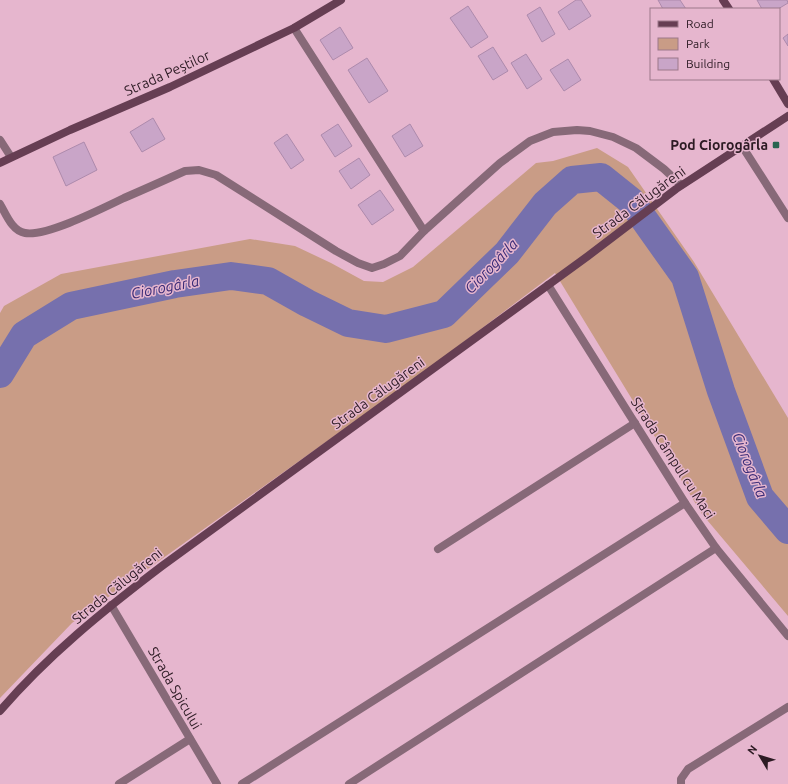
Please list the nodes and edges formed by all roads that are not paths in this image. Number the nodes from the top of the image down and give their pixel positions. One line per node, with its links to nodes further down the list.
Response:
1 (341, 0): 2 (street, Strada Peștilor)
2 (294, 28): 8 (street, Strada Peștilor); 13 (street)
3 (774, 80): 4 (street)
4 (788, 104)
5 (788, 116): 7 (street, Strada Călugăreni)
6 (0, 140): 8 (street)
7 (742, 146): 10 (street, Strada Călugăreni); 12 (street)
8 (11, 157): 9 (street, Strada Peștilor)
9 (0, 162)
10 (679, 187): 13 (street); 14 (street, Strada Călugăreni)
11 (0, 204): 13 (street)
12 (788, 218)
13 (424, 231)
14 (548, 285): 15 (street, Strada Câmpul cu Maci); 19 (street, Strada Călugăreni)
15 (635, 423): 16 (street, Strada Câmpul cu Maci); 18 (street)
16 (685, 502): 17 (street, Strada Câmpul cu Maci); 26 (street)
17 (716, 548): 20 (street, Strada Câmpul cu Maci); 27 (street)
18 (438, 549)
19 (111, 605): 22 (street, Strada Călugăreni); 23 (street, Strada Spicului)
20 (788, 636)
21 (788, 707): 28 (street)
22 (0, 711)
23 (190, 739): 24 (street); 25 (street, Strada Spicului)
24 (120, 784)
25 (217, 784)
26 (242, 784)
27 (350, 784)
28 (681, 784)

